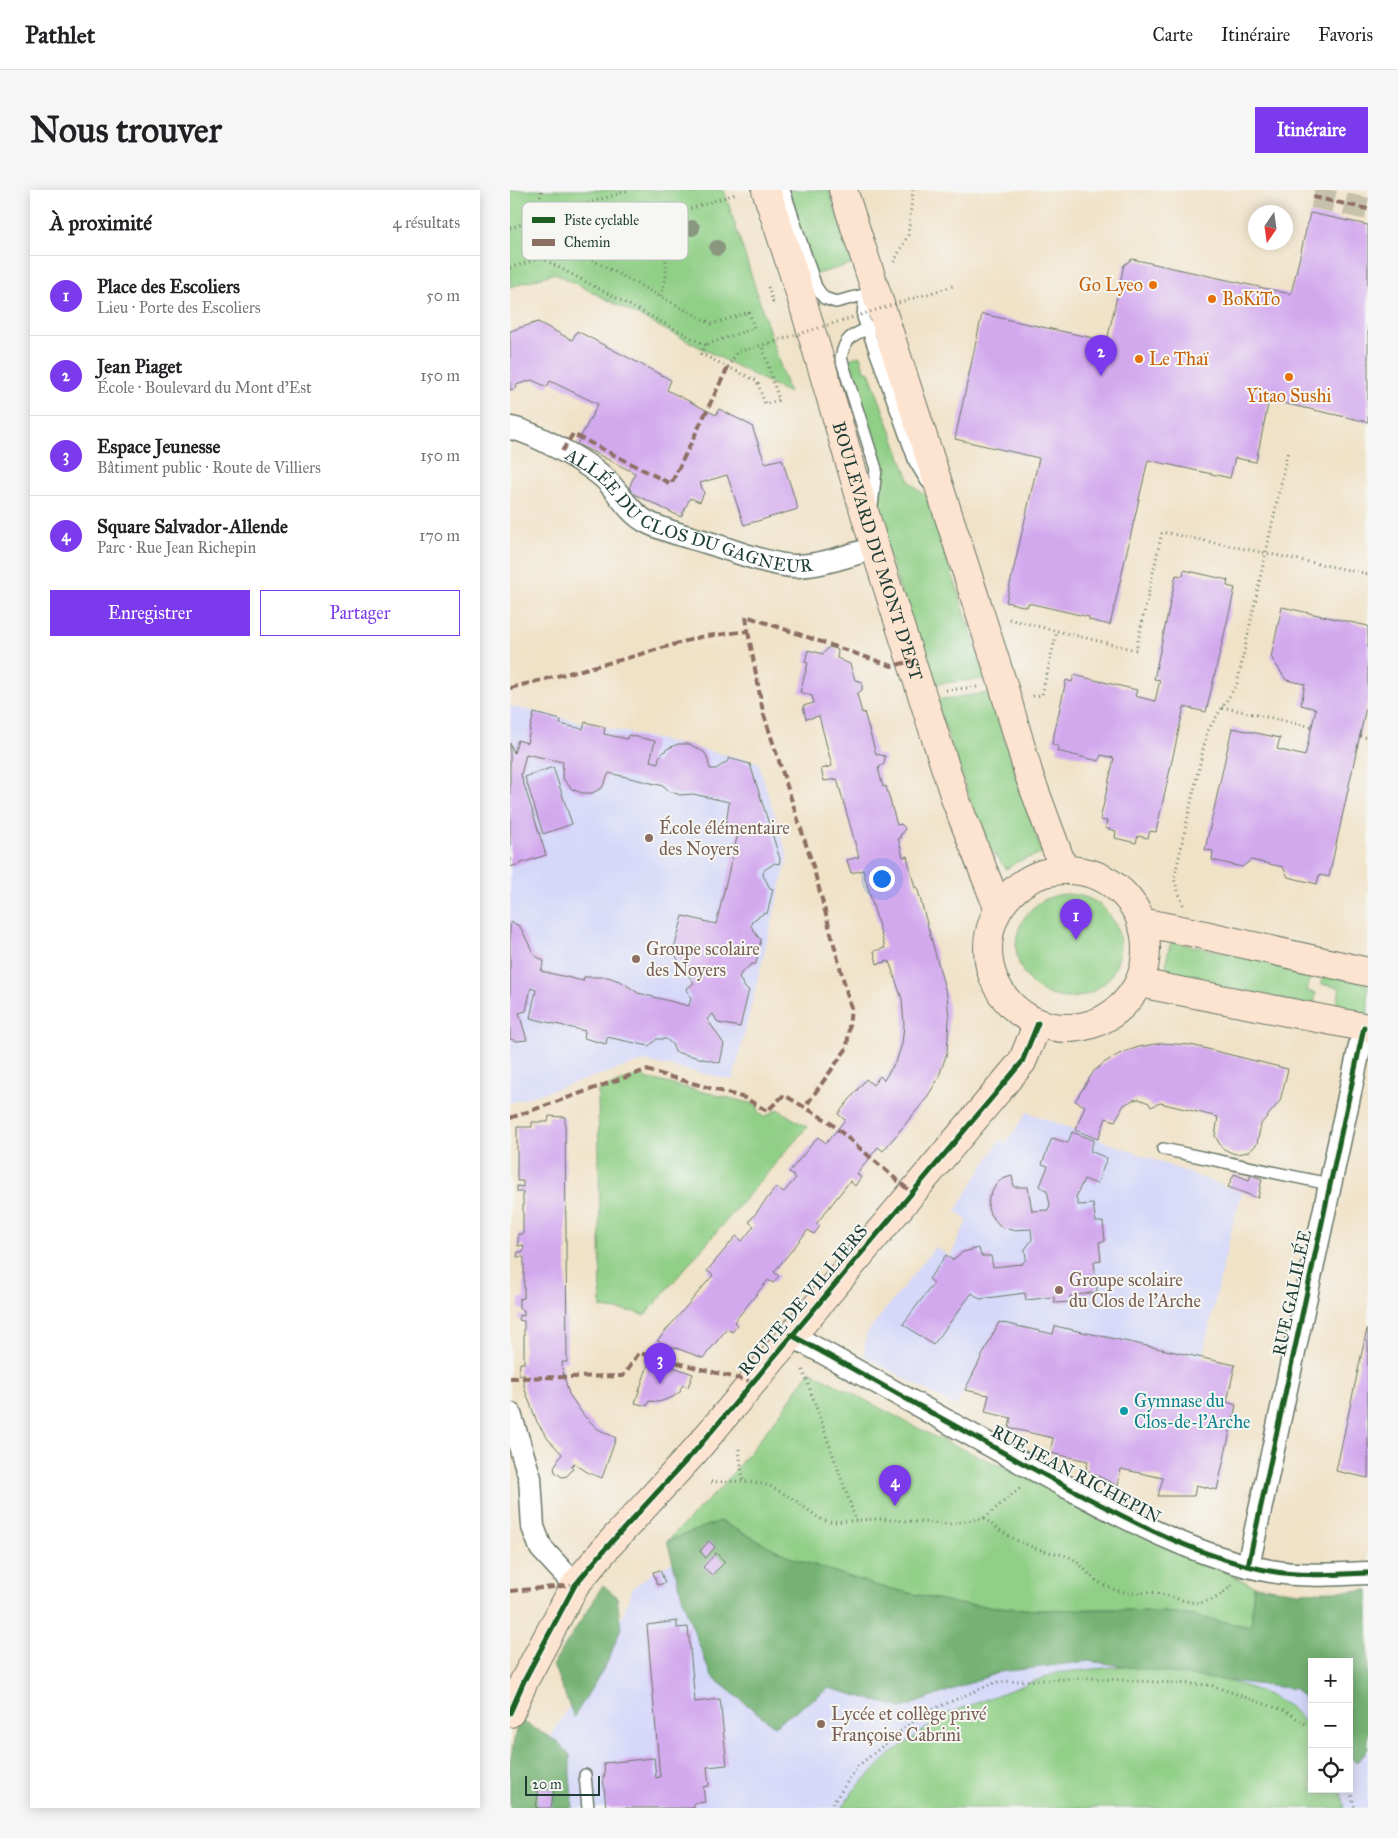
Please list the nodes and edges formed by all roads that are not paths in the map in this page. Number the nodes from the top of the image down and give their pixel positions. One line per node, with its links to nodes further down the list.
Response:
1 (766, 190): 7 (main road, BOULEVARD DU MONT D'EST)
2 (784, 190): 4 (lane)
3 (843, 190): 4 (main road)
4 (876, 291): 5 (main road)
5 (876, 324): 7 (lane); 8 (main road)
6 (510, 428): 7 (street, ALLÉE DU CLOS DU GAGNEUR)
7 (872, 538): 9 (main road, BOULEVARD DU MONT D'EST)
8 (1064, 870): 9 (main road); 10 (main road)
9 (998, 908): 13 (main road)
10 (1141, 922): 11 (main road); 12 (main road)
11 (1368, 972)
12 (1139, 983): 13 (main road); 14 (main road)
13 (1038, 1023): 17 (main road, ROUTE DE VILLIERS)
14 (1366, 1027): 16 (street, RUE GALILÉE)
15 (1163, 1149): 16 (lane)
16 (1329, 1184): 19 (street, RUE GALILÉE)
17 (791, 1334): 19 (street, RUE JEAN RICHEPIN); 21 (main road, ROUTE DE VILLIERS)
18 (510, 1414): 21 (street)
19 (1248, 1566): 20 (street, RUE JEAN RICHEPIN)
20 (1368, 1573)
21 (575, 1584): 22 (main road, ROUTE DE VILLIERS)
22 (510, 1714)
23 (585, 1774): 24 (lane)
24 (588, 1808)

